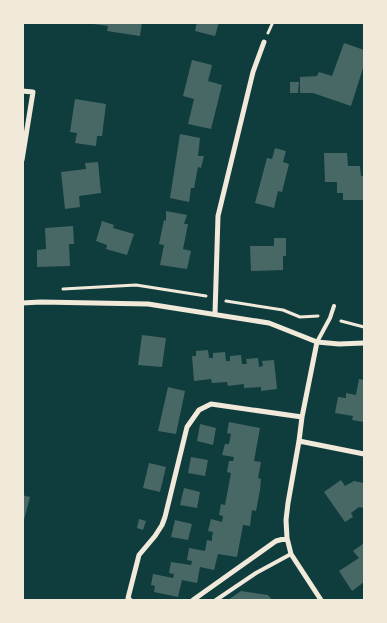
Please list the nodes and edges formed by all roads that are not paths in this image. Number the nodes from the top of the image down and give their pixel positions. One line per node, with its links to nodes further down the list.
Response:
1 (264, 42): 6 (street)
2 (22, 91): 3 (street)
3 (22, 160)
4 (22, 303): 6 (street)
5 (334, 306): 7 (lane)
6 (215, 314): 7 (street)
7 (317, 342): 8 (street); 9 (street)
8 (364, 343)
9 (302, 417): 10 (street); 14 (street)
10 (299, 441): 11 (street); 12 (street)
11 (364, 454)
12 (287, 538): 13 (street); 15 (street)
13 (291, 554): 16 (lane); 17 (street)
14 (130, 600)
15 (193, 600)
16 (216, 600)
17 (321, 600)

